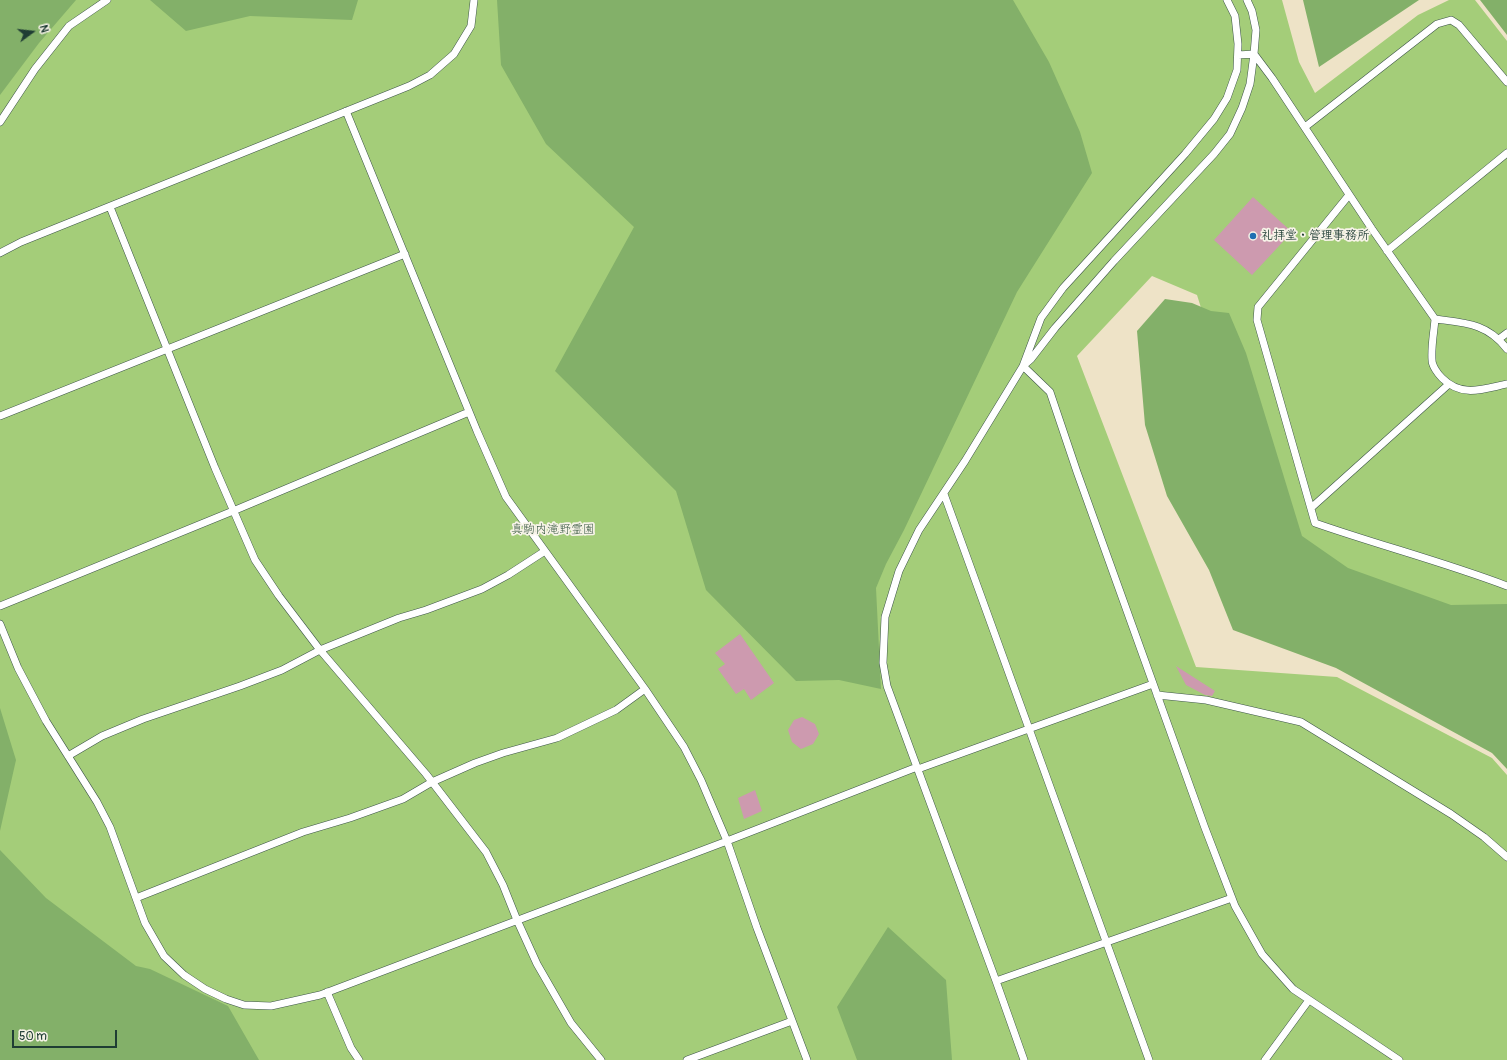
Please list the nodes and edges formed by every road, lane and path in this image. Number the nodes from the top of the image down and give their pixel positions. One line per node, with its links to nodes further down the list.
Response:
1 (108, 0): 9 (lane)
2 (474, 0): 8 (lane)
3 (1227, 0): 6 (lane)
4 (1247, 0): 5 (lane)
5 (1254, 54): 6 (lane); 10 (lane); 22 (lane)
6 (1238, 55): 22 (lane)
7 (1507, 82): 10 (lane)
8 (346, 111): 13 (lane); 16 (lane)
9 (0, 122)
10 (1305, 127): 12 (lane)
11 (1507, 153): 14 (lane)
12 (1349, 194): 14 (lane); 28 (lane)
13 (110, 207): 15 (lane); 20 (lane)
14 (1388, 251): 17 (lane)
15 (0, 253)
16 (405, 254): 20 (lane); 25 (lane)
17 (1435, 319): 19 (lane); 23 (lane)
18 (1507, 332): 19 (lane)
19 (1499, 339): 21 (lane)
20 (167, 348): 26 (lane); 29 (lane)
21 (1507, 349)
22 (1024, 366): 27 (lane); 35 (lane)
23 (1449, 384): 24 (lane); 28 (lane)
24 (1507, 384)
25 (469, 412): 29 (lane); 30 (lane)
26 (0, 416)
27 (944, 494): 38 (lane); 40 (lane)
28 (1311, 508): 31 (lane)
29 (233, 511): 32 (lane); 34 (lane)
30 (544, 551): 34 (lane); 36 (lane)
31 (1507, 586)
32 (0, 606)
33 (0, 624): 39 (lane)
34 (320, 650): 39 (lane); 41 (lane)
35 (1153, 684): 37 (lane); 38 (lane)
36 (645, 689): 41 (lane); 42 (lane)
37 (1157, 695): 43 (lane); 45 (lane)
38 (1029, 729): 40 (lane); 47 (lane)
39 (68, 756): 44 (lane)
40 (918, 768): 42 (lane); 48 (lane)
41 (432, 782): 44 (lane); 46 (lane)
42 (727, 840): 46 (lane); 51 (lane)
43 (1507, 857)
44 (136, 898): 49 (lane)
45 (1232, 898): 47 (lane); 50 (lane)
46 (517, 920): 49 (lane); 53 (lane)
47 (1106, 942): 48 (lane); 57 (lane)
48 (996, 981): 56 (lane)
49 (327, 992): 52 (lane)
50 (1309, 1000): 58 (lane); 59 (lane)
51 (792, 1020): 54 (lane); 55 (lane)
52 (359, 1060)
53 (601, 1060)
54 (687, 1060)
55 (807, 1060)
56 (1024, 1060)
57 (1149, 1060)
58 (1265, 1060)
59 (1399, 1060)

